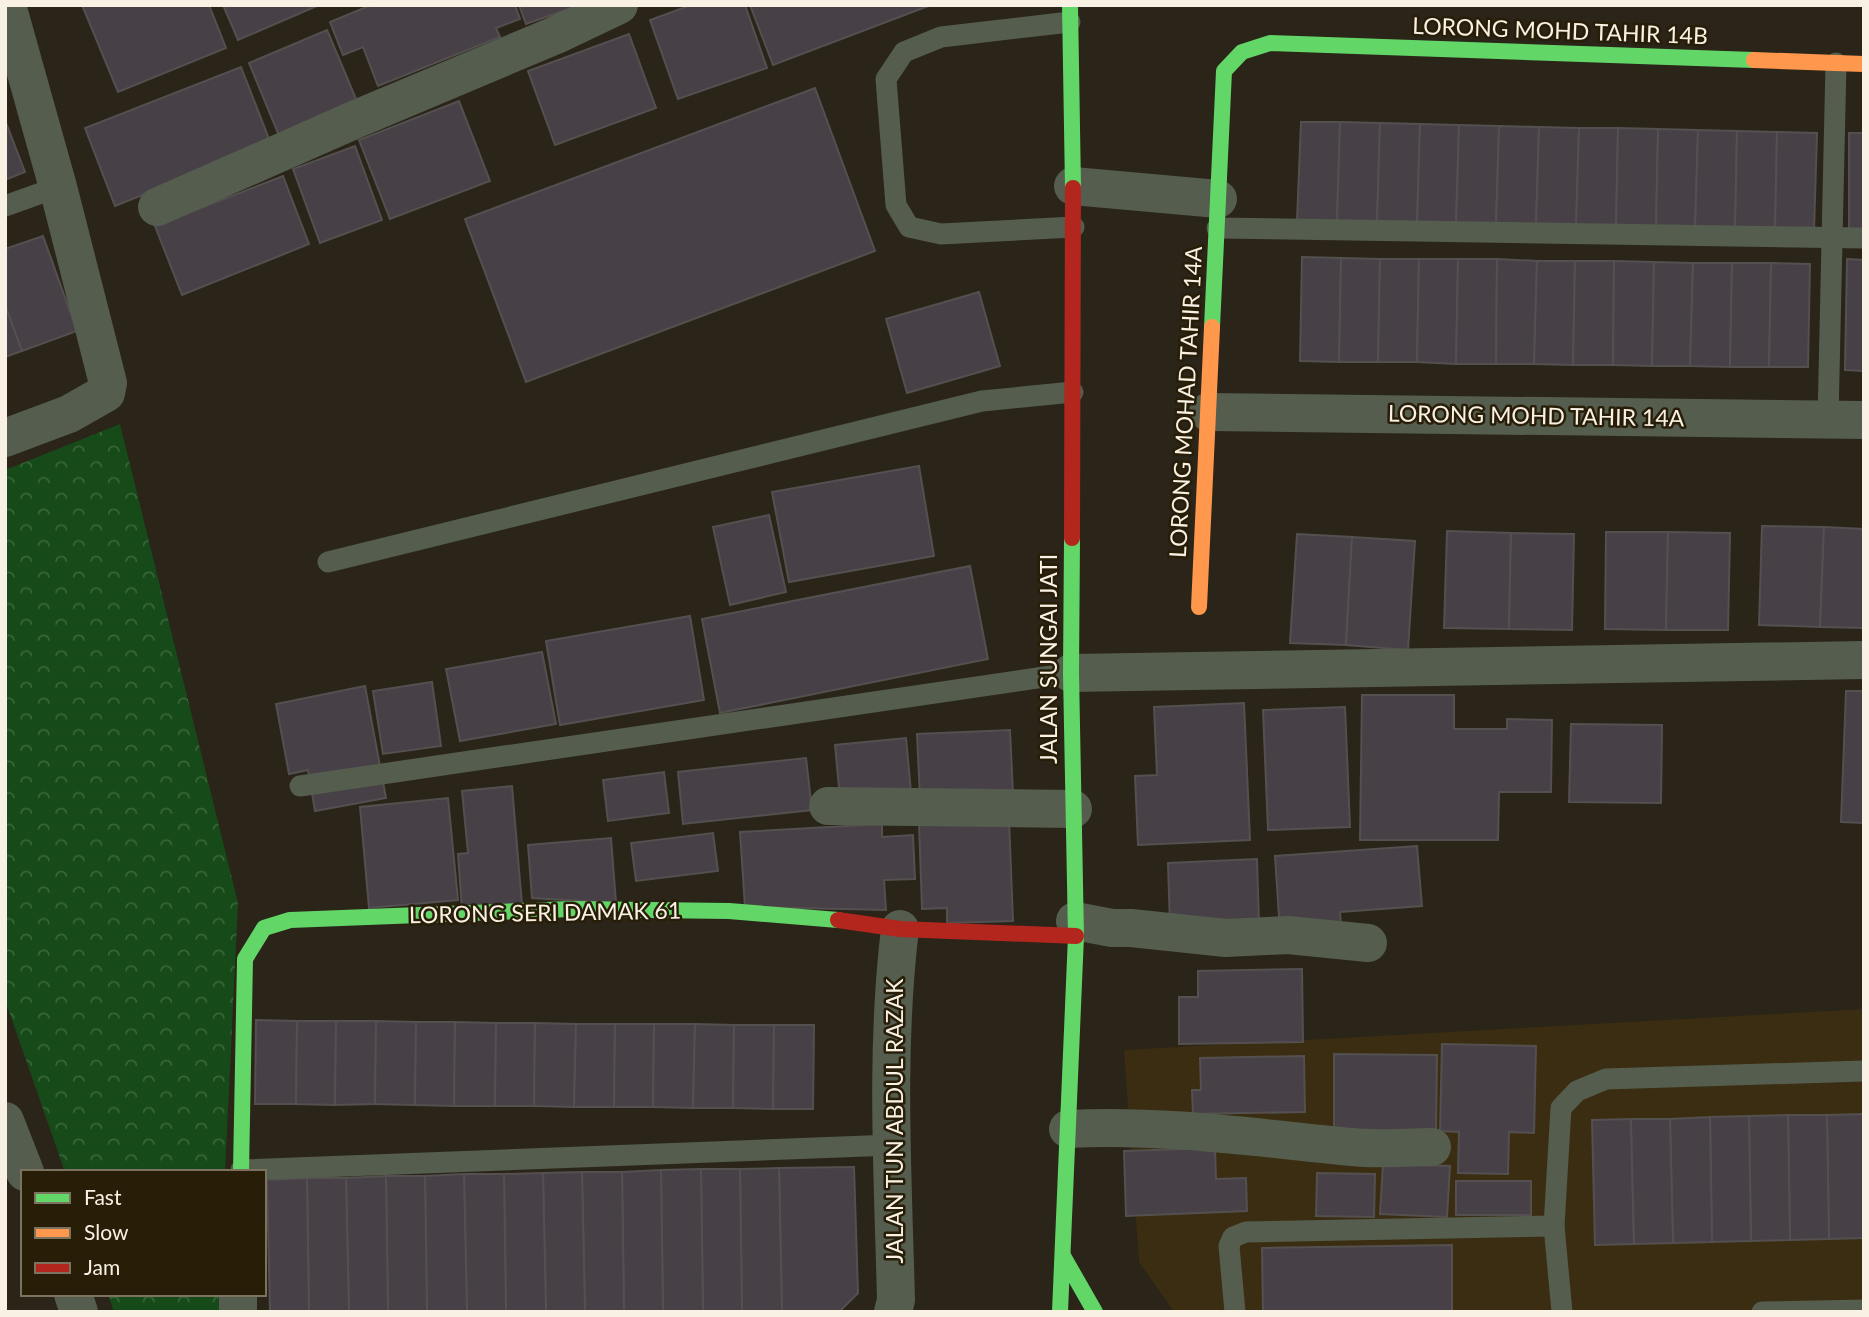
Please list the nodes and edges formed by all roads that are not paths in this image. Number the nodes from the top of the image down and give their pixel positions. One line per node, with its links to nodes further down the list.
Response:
1 (7, 5): 7 (street)
2 (620, 5): 9 (street)
3 (1070, 14): 6 (street, JALAN SUNGAI JATI); 11 (lane)
4 (1836, 63): 5 (street, LORONG MOHD TAHIR 14B); 10 (street, LORONG MOHD TAHIR 14B); 12 (lane)
5 (1864, 64)
6 (1073, 186): 10 (street); 11 (street, JALAN SUNGAI JATI)
7 (58, 187): 8 (lane); 17 (street)
8 (5, 206)
9 (157, 207)
10 (1218, 214): 12 (lane); 15 (street, LORONG MOHAD TAHIR 14A)
11 (1074, 227): 14 (street, JALAN SUNGAI JATI)
12 (1832, 238): 13 (lane); 16 (lane)
13 (1864, 238)
14 (1073, 392): 18 (lane); 21 (street, JALAN SUNGAI JATI)
15 (1208, 412): 16 (street, LORONG MOHD TAHIR 14A); 19 (street, LORONG MOHAD TAHIR 14A)
16 (1846, 420)
17 (5, 438)
18 (327, 562)
19 (1199, 607)
20 (1864, 660): 21 (street)
21 (1086, 672): 22 (lane); 24 (street, JALAN SUNGAI JATI)
22 (300, 786)
23 (828, 807): 24 (street)
24 (1073, 809): 25 (street, JALAN SUNGAI JATI)
25 (1099, 928): 26 (street, LORONG SERI DAMAK 61); 27 (street); 30 (street, JALAN SUNGAI JATI)
26 (900, 929): 31 (street, JALAN TUN ABDUL RAZAK); 34 (street, LORONG SERI DAMAK 61)
27 (1368, 943)
28 (1864, 1071): 36 (lane)
29 (5, 1121): 33 (street)
30 (1068, 1129): 32 (street); 37 (street, JALAN SUNGAI JATI)
31 (892, 1145): 35 (lane); 40 (street, JALAN TUN ABDUL RAZAK)
32 (1432, 1147)
33 (24, 1170)
34 (241, 1170)
35 (266, 1170)
36 (1554, 1226): 43 (lane); 44 (lane)
37 (1063, 1256): 38 (street); 41 (street, JALAN SUNGAI JATI); 42 (street)
38 (1045, 1290)
39 (1864, 1310): 45 (lane)
40 (893, 1312)
41 (1060, 1312)
42 (1095, 1312)
43 (1235, 1312)
44 (1562, 1312)
45 (1762, 1312)

